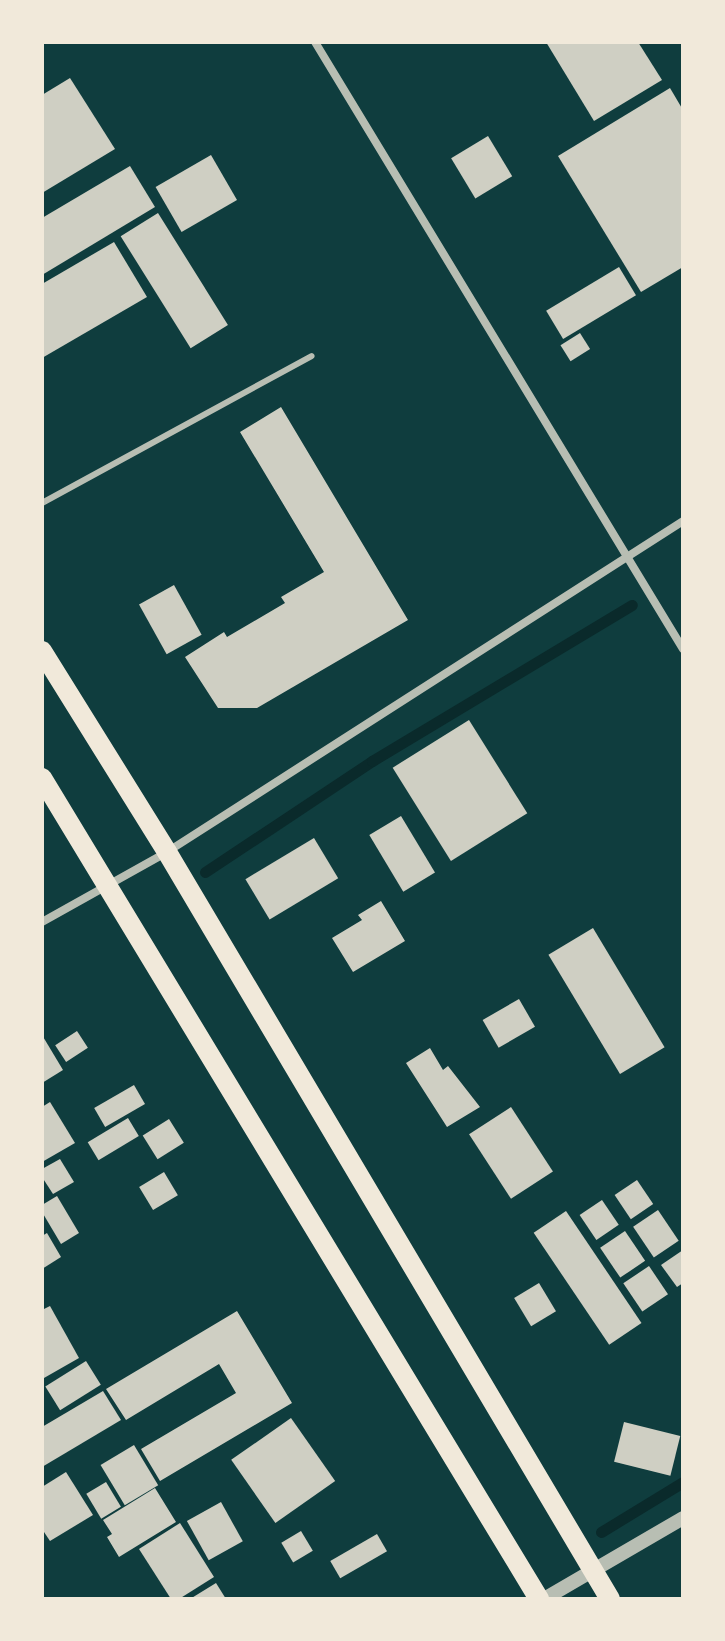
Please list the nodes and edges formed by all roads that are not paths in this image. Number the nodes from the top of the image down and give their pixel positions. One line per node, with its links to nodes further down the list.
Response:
1 (315, 42): 5 (street)
2 (312, 356): 3 (lane)
3 (42, 503)
4 (683, 521): 5 (street)
5 (626, 555): 6 (street); 9 (street)
6 (683, 649)
7 (42, 651): 9 (main road)
8 (42, 778): 10 (main road)
9 (167, 852): 10 (street); 13 (main road)
10 (107, 885): 11 (street); 14 (main road)
11 (42, 922)
12 (683, 1518): 13 (street)
13 (594, 1571): 14 (street); 15 (main road)
14 (542, 1599)
15 (610, 1599)

